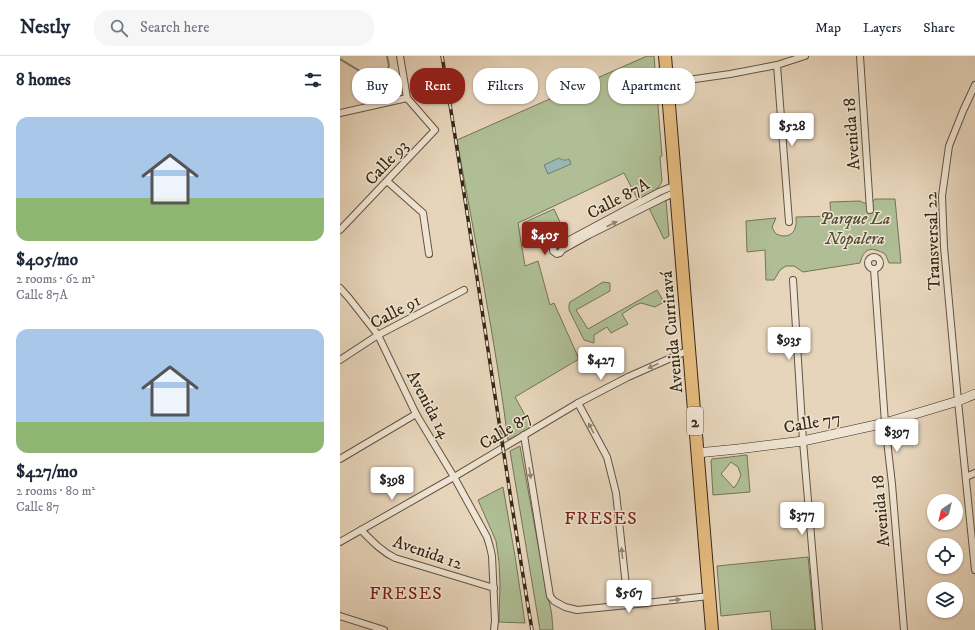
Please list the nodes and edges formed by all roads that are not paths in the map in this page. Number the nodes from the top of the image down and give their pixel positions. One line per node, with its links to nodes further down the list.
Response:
1 (400, 56): 9 (street)
2 (665, 56): 6 (highway, Avenida Curriravá / 2)
3 (805, 56): 5 (street)
4 (860, 56): 14 (street, Avenida 18)
5 (777, 65): 7 (street); 15 (street)
6 (666, 68)
7 (695, 80)
8 (975, 85): 27 (street, Transversal 22)
9 (407, 98): 11 (street); 12 (street, Calle 93)
10 (669, 104): 13 (highway, Avenida Curriravá / 2)
11 (340, 113)
12 (387, 181): 16 (street, Calle 93); 18 (street)
13 (676, 189): 17 (street, Calle 87A); 24 (highway, Avenida Curriravá / 2)
14 (870, 210)
15 (789, 222)
16 (340, 230)
17 (588, 233): 17 (street, Calle 87A)
18 (429, 254)
19 (874, 269): 30 (street, Avenida 18)
20 (793, 280): 32 (street)
21 (340, 288): 23 (street, Avenida 14)
22 (464, 290): 23 (street, Calle 91)
23 (378, 335): 25 (street, Calle 91); 29 (street, Avenida 14)
24 (689, 350): 28 (street, Calle 87, one-way to 28); 33 (highway, Avenida Curriravá / 2)
25 (340, 360)
26 (975, 394): 27 (street, Calle 77)
27 (958, 401): 30 (street, Calle 77); 37 (street, Transversal 22)
28 (578, 403): 31 (street, Calle 87); 43 (street, one-way to 28)
29 (416, 414): 34 (street); 36 (street, Avenida 14)
30 (885, 424): 32 (street, Calle 77); 49 (street, Avenida 18)
31 (524, 435): 36 (street, Calle 87); 43 (street, one-way to 43)
32 (802, 441): 33 (street, Calle 77); 48 (street)
33 (697, 453): 42 (highway, Avenida Curriravá / 2)
34 (340, 459)
35 (975, 473): 37 (street)
36 (454, 476): 38 (street, Calle 87); 41 (street, Avenida 14)
37 (966, 477): 40 (street, Transversal 22)
38 (361, 530): 39 (street, Calle 87); 41 (street, Avenida 12)
39 (340, 542)
40 (975, 570)
41 (494, 588): 46 (street, Avenida 14)
42 (709, 596): 43 (street, one-way to 42); 47 (highway, Avenida Curriravá / 2)
43 (628, 606)
44 (340, 616): 45 (street)
45 (384, 630)
46 (494, 630)
47 (712, 630)
48 (819, 630)
49 (904, 630)

